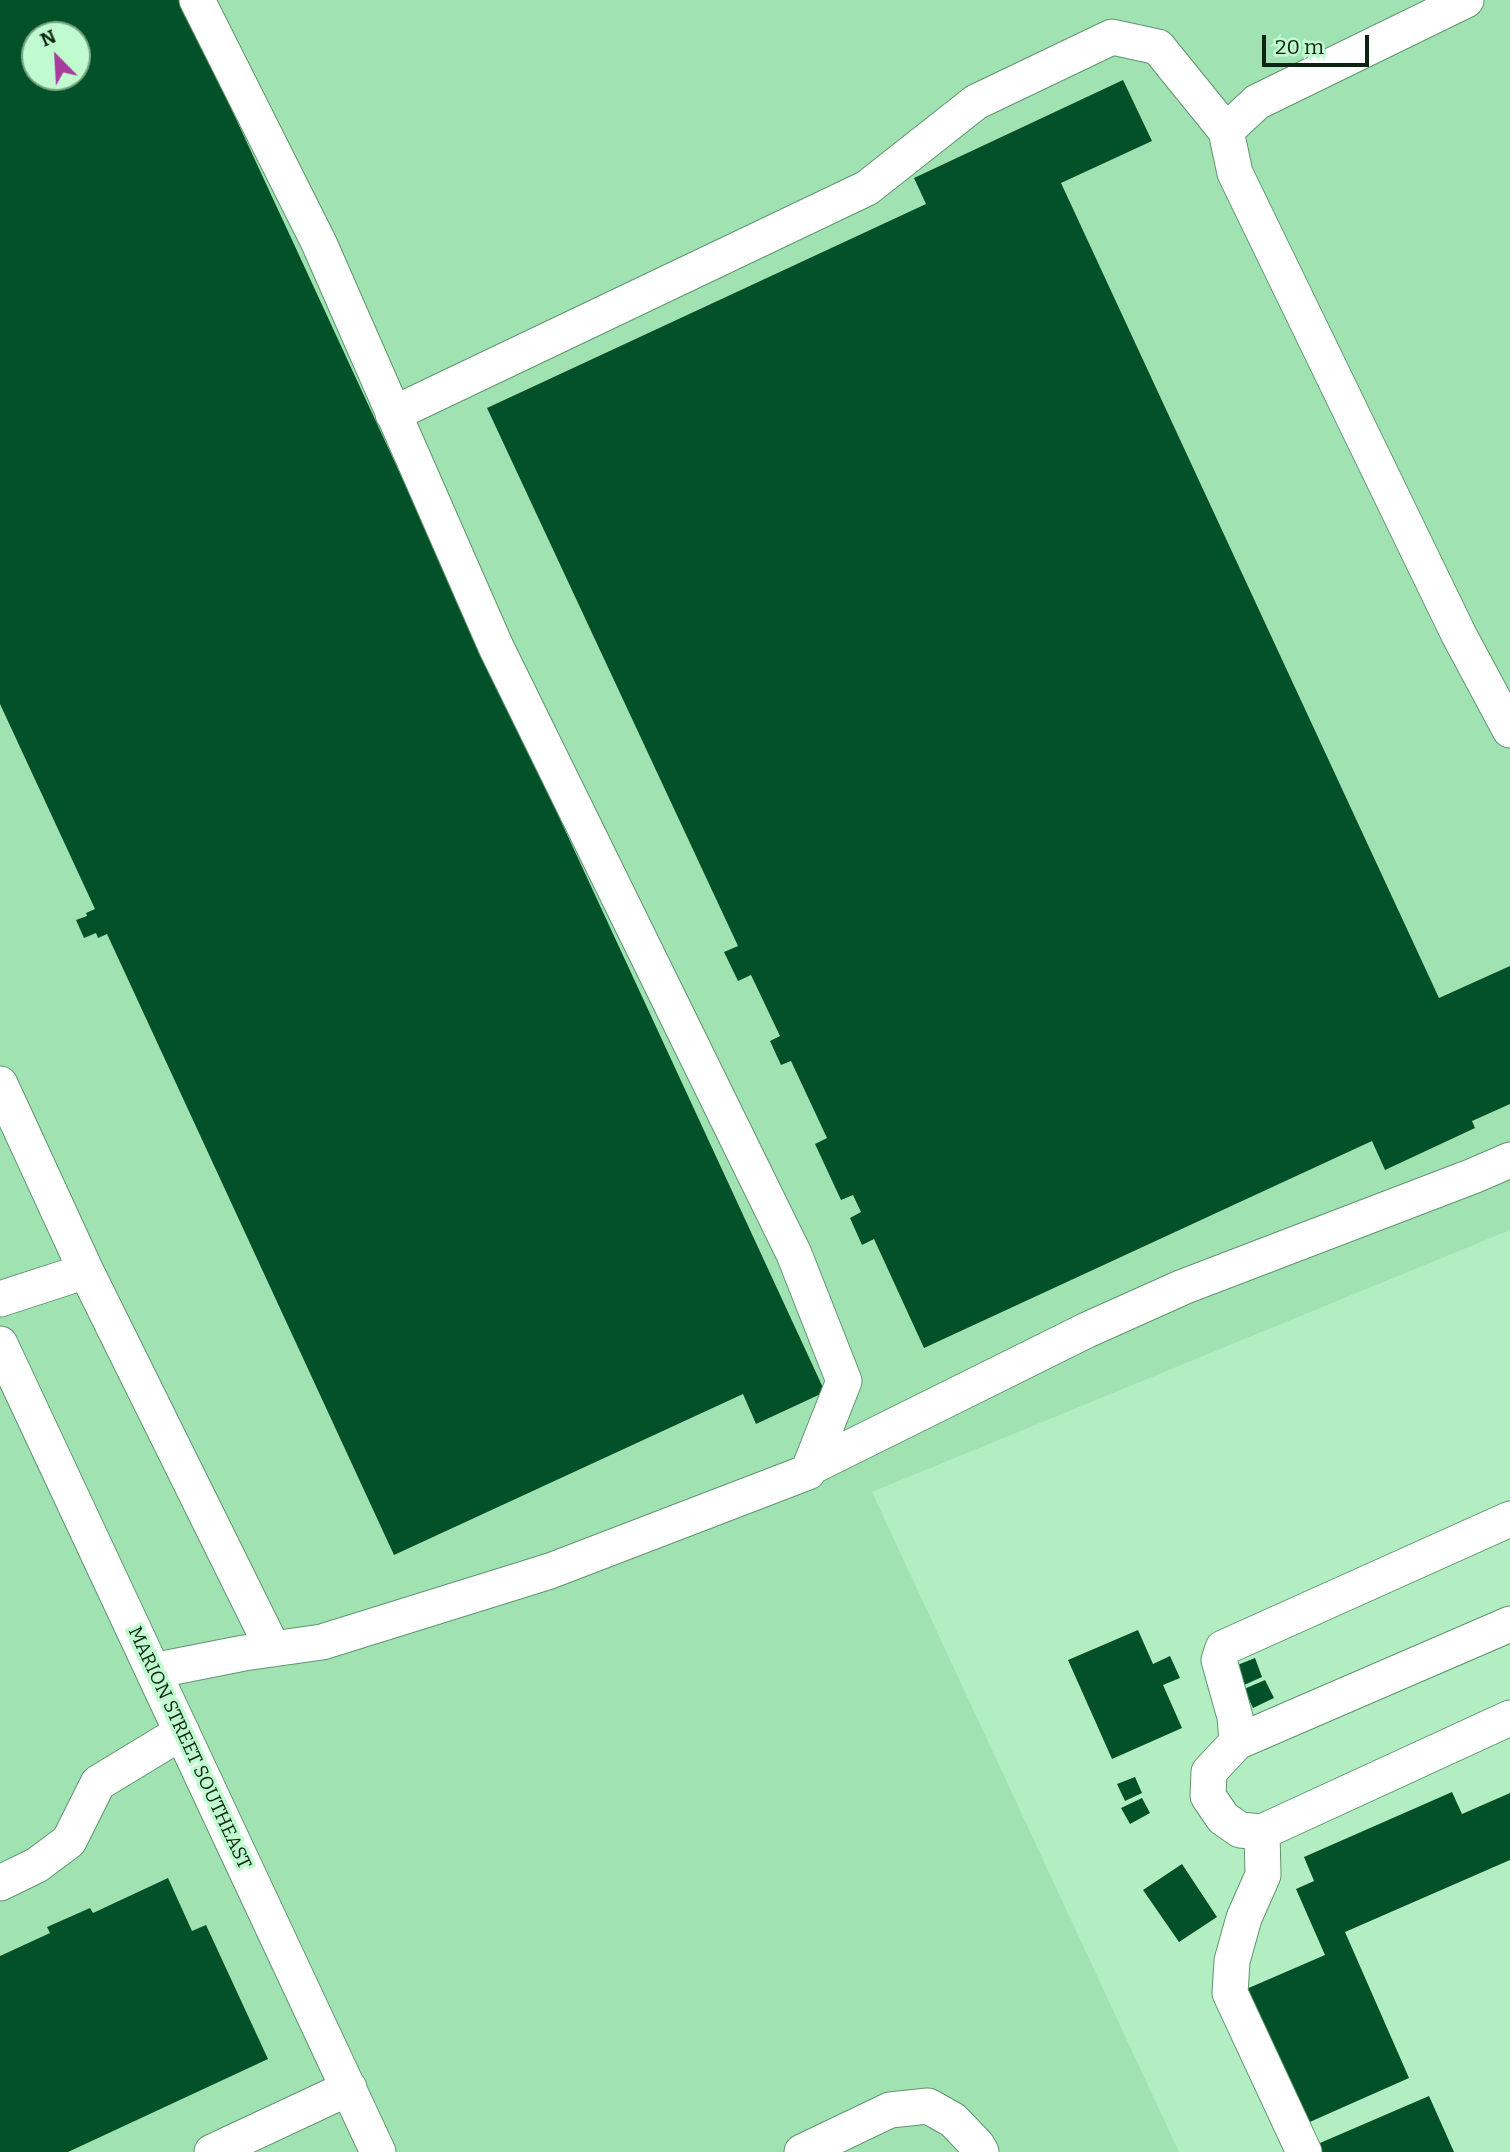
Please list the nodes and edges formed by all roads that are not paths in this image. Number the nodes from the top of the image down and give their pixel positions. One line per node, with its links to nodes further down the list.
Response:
1 (197, 0): 4 (street)
2 (1466, 0): 3 (street)
3 (1226, 131): 4 (street); 5 (street)
4 (393, 414): 11 (street)
5 (1510, 730)
6 (0, 1084): 8 (street)
7 (1510, 1160): 11 (street)
8 (86, 1271): 9 (street); 14 (street)
9 (0, 1299)
10 (0, 1344): 15 (street, MARION STREET SOUTHEAST)
11 (809, 1468): 14 (street)
12 (1510, 1519): 18 (street)
13 (1510, 1624): 18 (street)
14 (273, 1648): 15 (street)
15 (153, 1671): 17 (street, MARION STREET SOUTHEAST)
16 (1510, 1718): 19 (street)
17 (182, 1732): 20 (street); 21 (street, MARION STREET SOUTHEAST)
18 (1237, 1742): 19 (street)
19 (1262, 1832): 26 (street)
20 (0, 1883)
21 (349, 2088): 22 (street); 23 (street, MARION STREET SOUTHEAST)
22 (212, 2152)
23 (378, 2152)
24 (802, 2152): 25 (street)
25 (981, 2152)
26 (1304, 2152)

